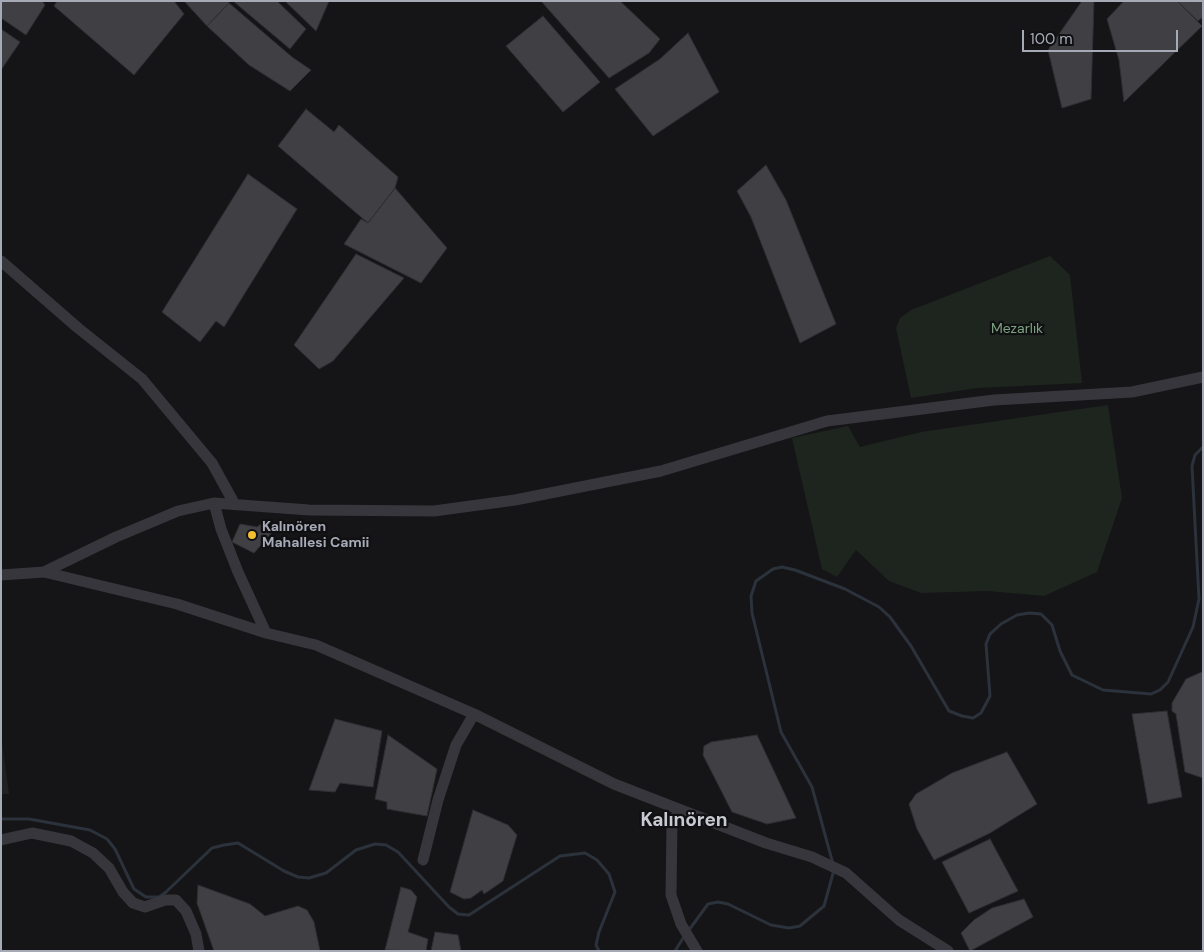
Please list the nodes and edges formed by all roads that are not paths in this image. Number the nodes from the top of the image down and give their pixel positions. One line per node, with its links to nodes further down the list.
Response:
1 (1, 261): 4 (street)
2 (1203, 377): 4 (street)
3 (214, 503): 4 (street); 5 (street); 7 (street)
4 (234, 503)
5 (44, 572): 6 (street); 7 (street)
6 (1, 575)
7 (266, 633): 8 (street)
8 (474, 714): 9 (street); 11 (street)
9 (679, 811): 13 (street); 14 (street)
10 (1, 840): 12 (street)
11 (423, 860)
12 (199, 951)
13 (697, 951)
14 (948, 951)

